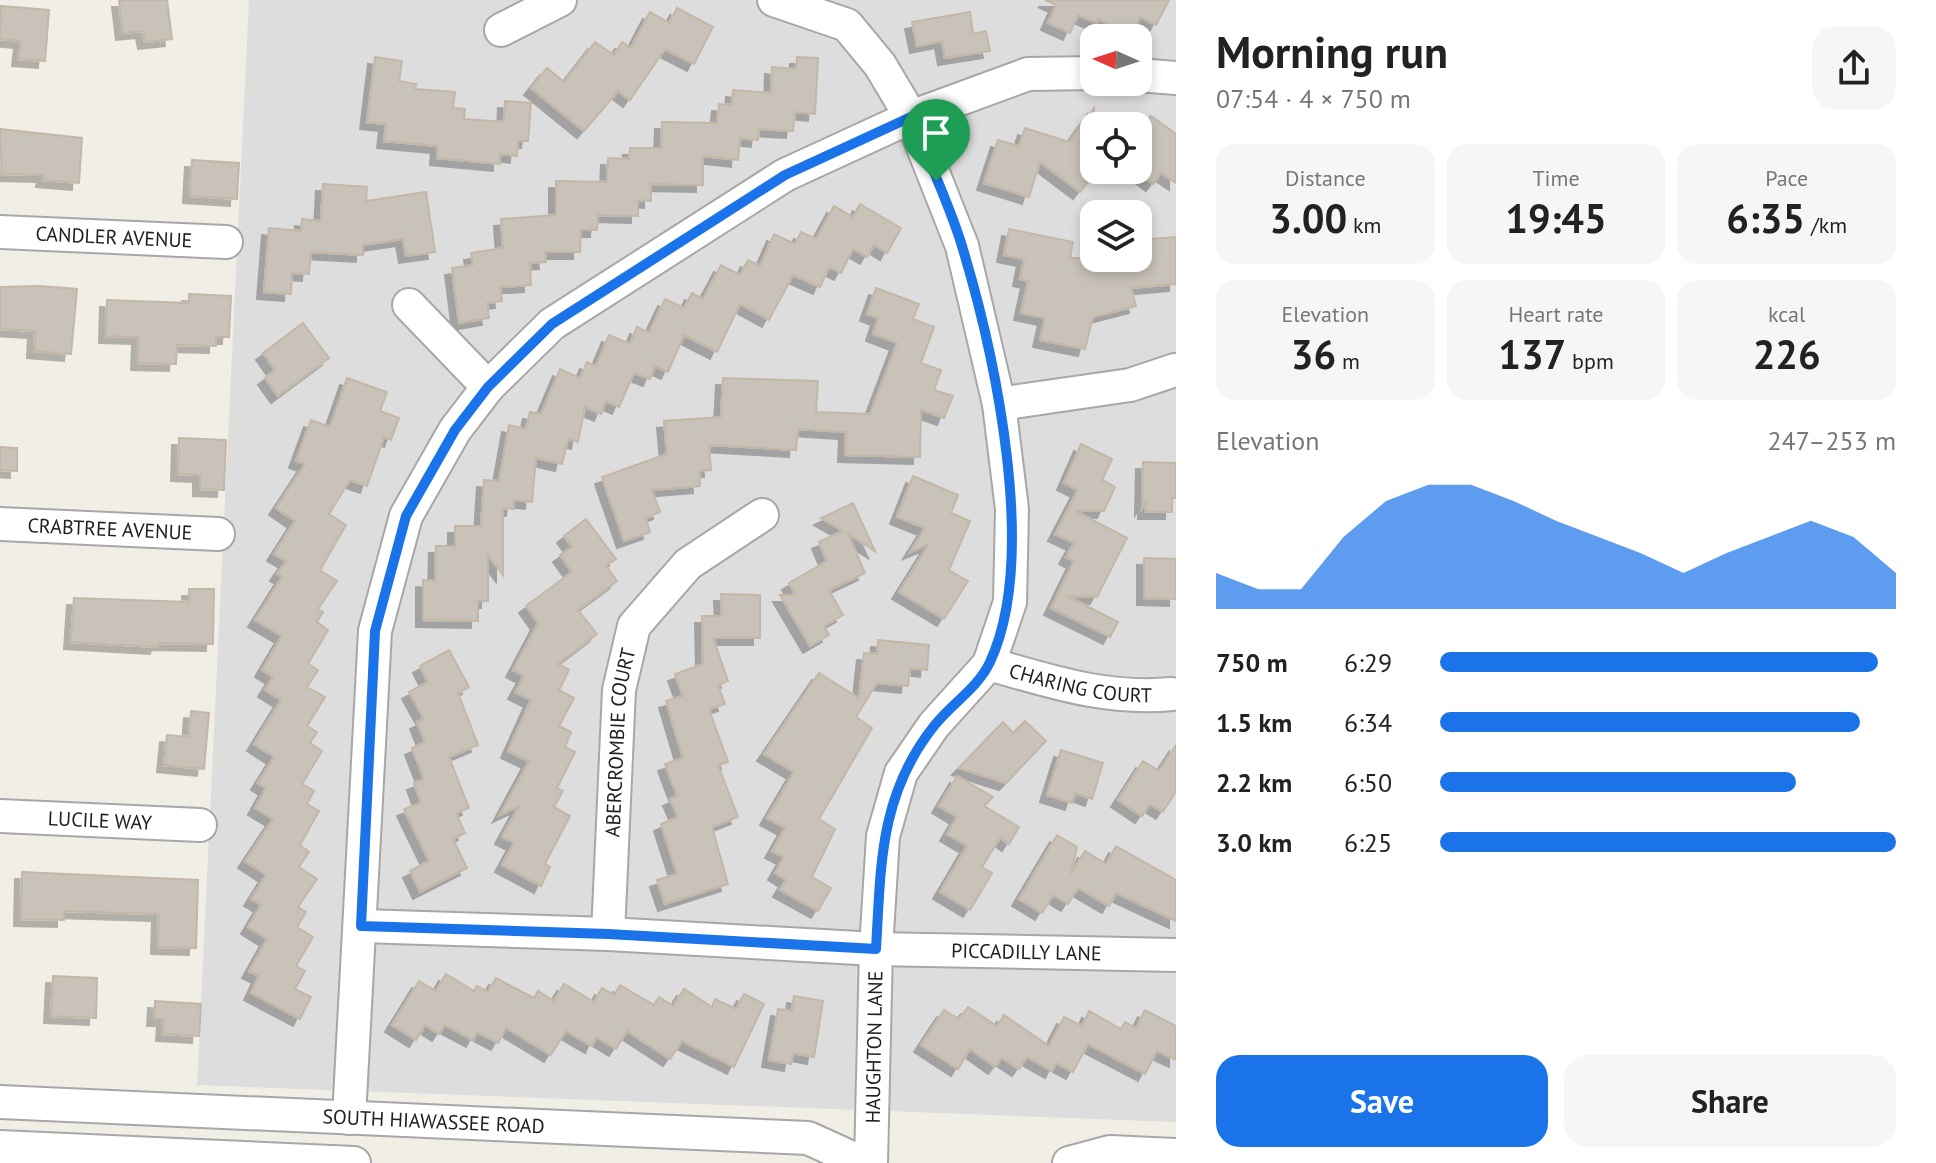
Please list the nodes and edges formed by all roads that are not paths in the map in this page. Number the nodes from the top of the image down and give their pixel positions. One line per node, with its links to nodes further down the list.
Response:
1 (560, 0): 3 (street)
2 (774, 0): 7 (street, HAUGHTON LANE)
3 (501, 30)
4 (1080, 73): 7 (street)
5 (1152, 76): 6 (street)
6 (1176, 78)
7 (911, 117): 12 (street); 13 (street, HAUGHTON LANE)
8 (0, 232): 9 (street, CANDLER AVENUE)
9 (226, 242)
10 (409, 305): 12 (street)
11 (1175, 370): 13 (street)
12 (488, 387): 21 (street)
13 (999, 404): 17 (street, HAUGHTON LANE)
14 (762, 515): 22 (street, ABERCROMBIE COURT)
15 (0, 524): 16 (street, CRABTREE AVENUE)
16 (218, 534)
17 (989, 664): 18 (street, CHARING COURT); 23 (street, HAUGHTON LANE)
18 (1172, 694)
19 (0, 816): 20 (street, LUCILE WAY)
20 (200, 825)
21 (361, 926): 22 (street, PICCADILLY LANE); 26 (street)
22 (608, 934): 23 (street, PICCADILLY LANE)
23 (876, 949): 24 (street, PICCADILLY LANE); 31 (street, HAUGHTON LANE)
24 (1176, 955)
25 (0, 1102): 26 (street, SOUTH HIAWASSEE ROAD)
26 (349, 1118): 30 (street, SOUTH HIAWASSEE ROAD)
27 (0, 1147): 29 (street)
28 (1176, 1155): 32 (street)
29 (354, 1163)
30 (863, 1163)
31 (871, 1163)
32 (1069, 1163)

